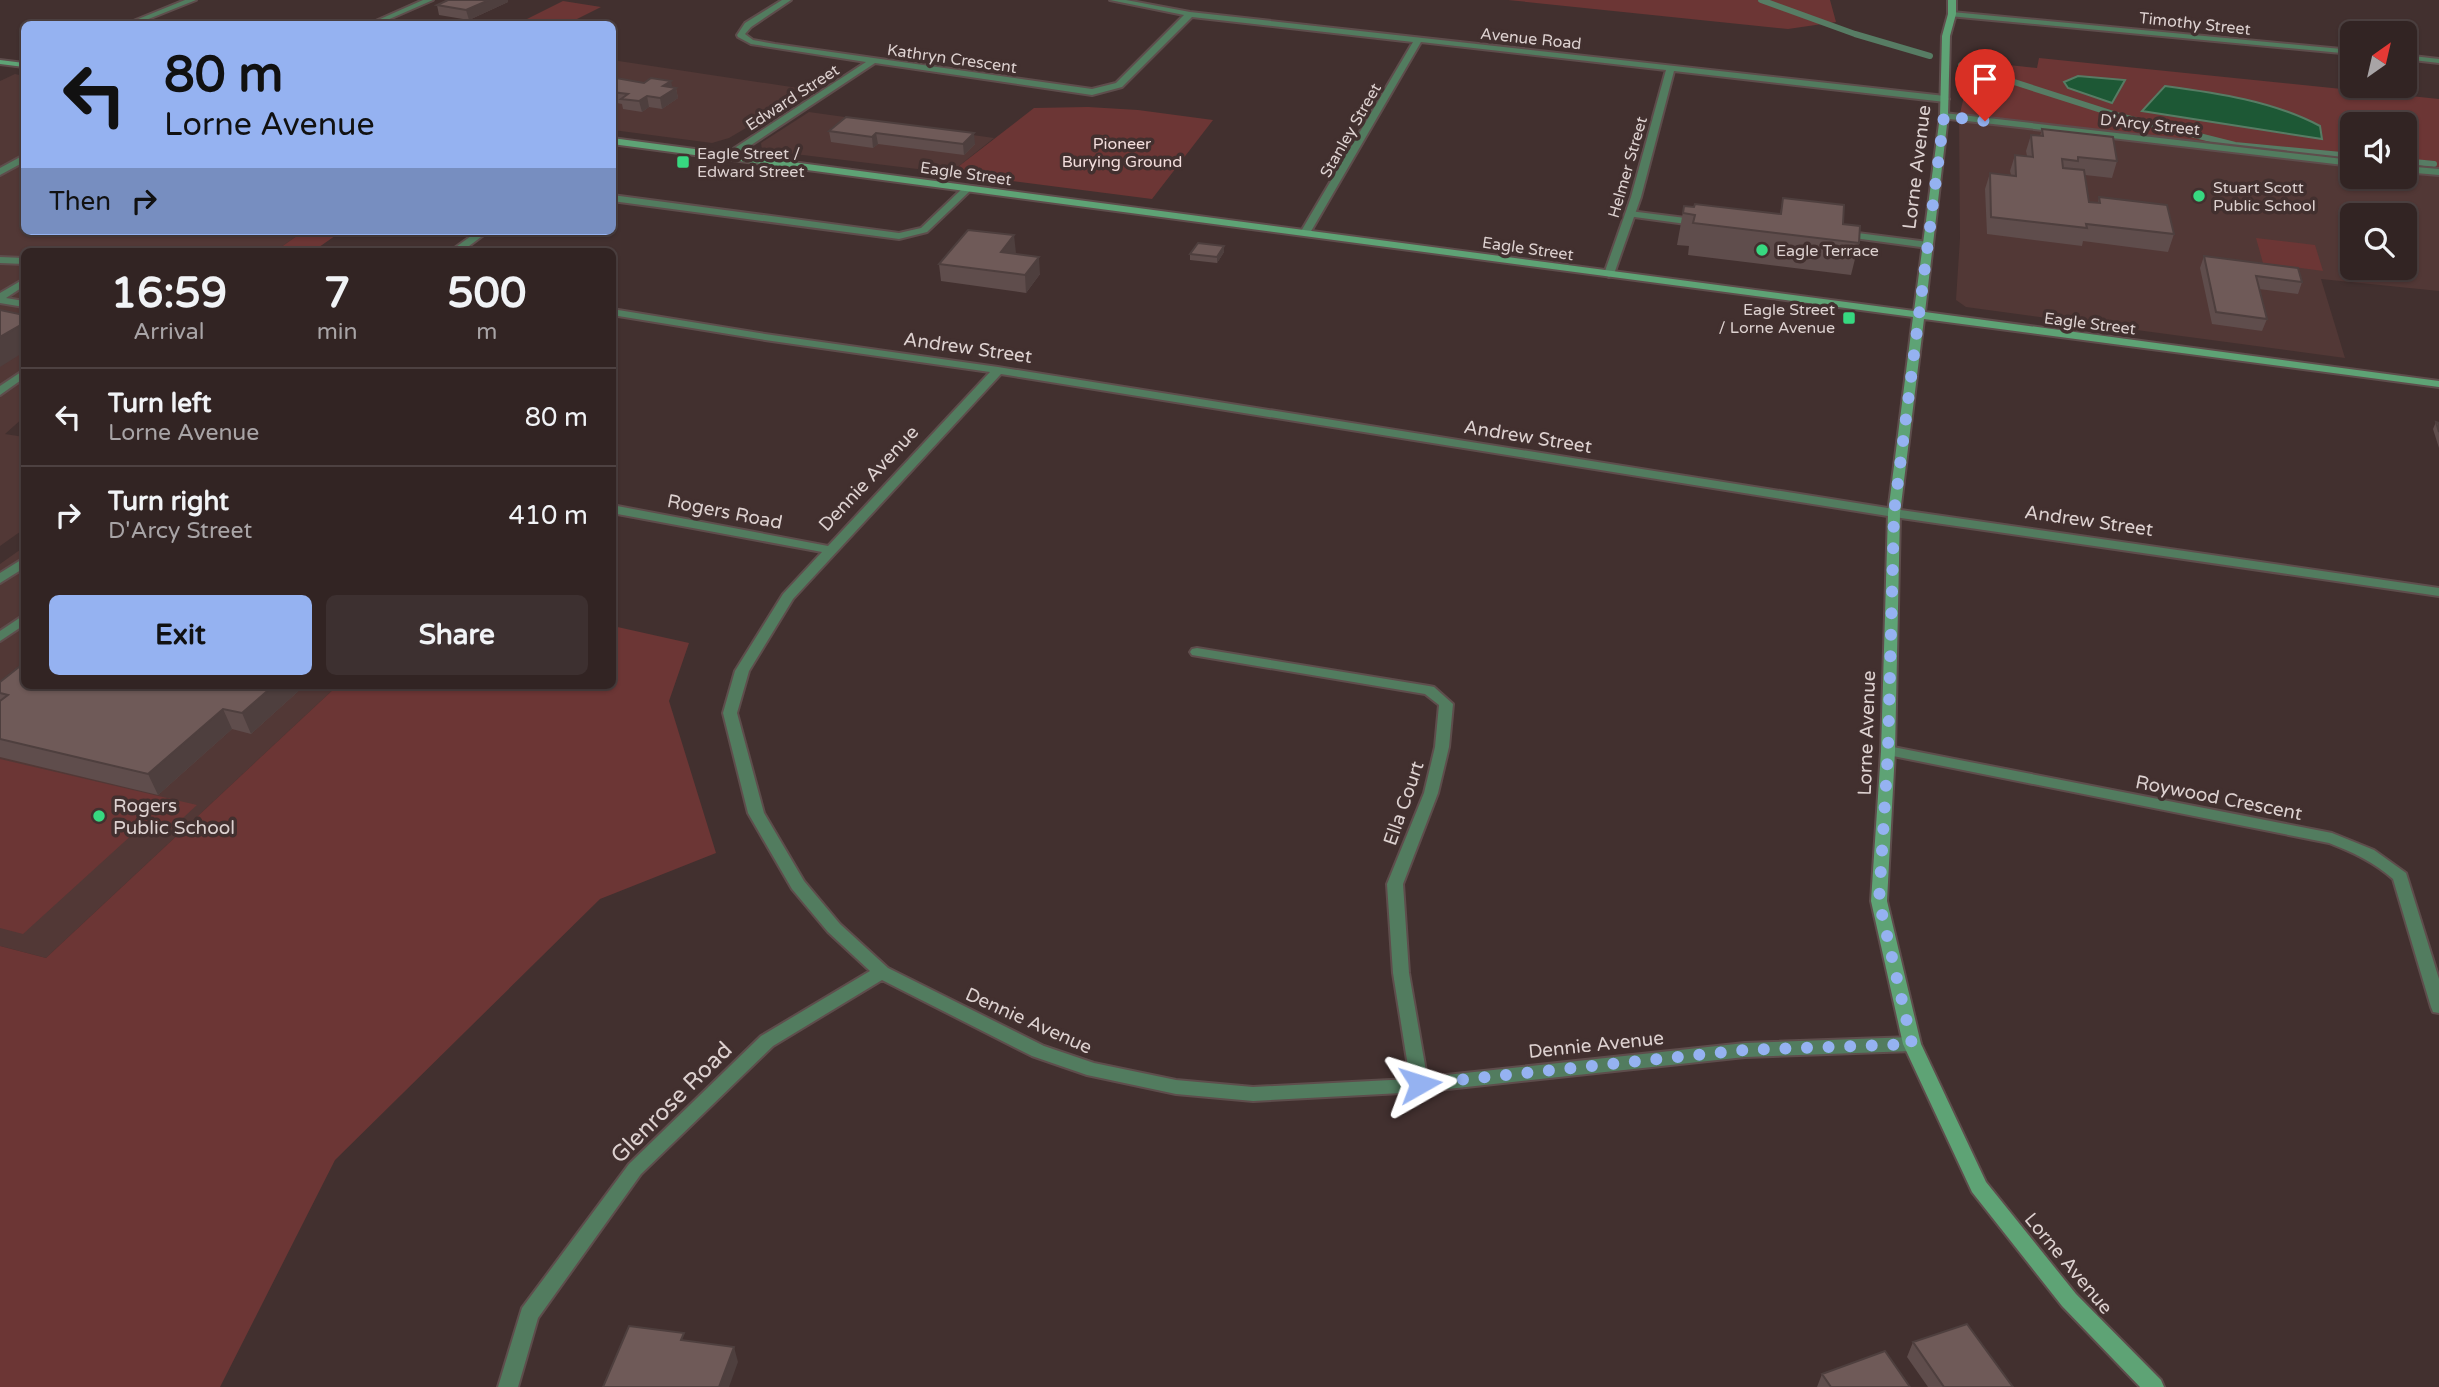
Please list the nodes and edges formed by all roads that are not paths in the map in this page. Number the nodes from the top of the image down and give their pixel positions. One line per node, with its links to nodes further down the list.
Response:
1 (192, 0): 8 (street)
2 (429, 0): 9 (street)
3 (788, 0): 13 (street, Kathryn Crescent)
4 (1114, 0): 6 (street, Avenue Road)
5 (1952, 0): 7 (main road, Lorne Avenue)
6 (1190, 14): 10 (street, Avenue Road); 13 (street, Kathryn Crescent)
7 (1952, 14): 11 (street, Timothy Street); 18 (main road, Lorne Avenue)
8 (138, 21)
9 (380, 21)
10 (1418, 40): 17 (street, Avenue Road); 31 (street, Stanley Street)
11 (2340, 51)
12 (2417, 58): 15 (street)
13 (874, 60): 21 (street, Edward Street)
14 (0, 61): 16 (main road)
15 (2439, 61)
16 (21, 64)
17 (1671, 68): 18 (street, Avenue Road); 29 (street, Helmer Street)
18 (1945, 99): 19 (main road, Lorne Avenue)
19 (1944, 116): 23 (street, D'Arcy Street); 34 (main road, Lorne Avenue)
20 (616, 142): 21 (main road, Eagle Street)
21 (727, 157): 27 (main road, Eagle Street)
22 (21, 160): 25 (street)
23 (2340, 162)
24 (2417, 170): 26 (street)
25 (0, 172)
26 (2439, 173)
27 (967, 189): 28 (street); 31 (main road, Eagle Street)
28 (616, 199)
29 (1630, 214): 30 (street); 38 (street, Helmer Street)
30 (1712, 225)
31 (1305, 233): 38 (main road, Eagle Street)
32 (1831, 233): 34 (street)
33 (478, 235): 35 (street)
34 (1928, 245): 43 (main road, Lorne Avenue)
35 (460, 248)
36 (0, 260): 37 (street)
37 (21, 261)
38 (1609, 274): 43 (main road, Eagle Street)
39 (21, 284): 40 (street)
40 (0, 299): 41 (street)
41 (21, 303)
42 (616, 313): 44 (street, Andrew Street)
43 (1917, 316): 46 (main road, Eagle Street); 49 (main road, Lorne Avenue)
44 (998, 370): 49 (street, Andrew Street); 50 (street, Dennie Avenue)
45 (21, 375): 47 (street)
46 (2439, 384)
47 (0, 392)
48 (616, 510): 50 (street, Rogers Road)
49 (1894, 513): 53 (street, Andrew Street); 57 (main road, Lorne Avenue)
50 (830, 550): 58 (street, Dennie Avenue)
51 (21, 564): 52 (street)
52 (0, 579)
53 (2439, 592)
54 (21, 621): 55 (street)
55 (0, 637)
56 (1197, 652): 61 (street, Ella Court)
57 (1888, 751): 59 (street, Roywood Crescent); 60 (main road, Lorne Avenue)
58 (882, 972): 61 (street, Dennie Avenue); 62 (street, Glenrose Road)
59 (2439, 1007)
60 (1912, 1044): 61 (street, Dennie Avenue); 63 (main road, Lorne Avenue)
61 (1420, 1084)
62 (508, 1387)
63 (2154, 1387)

